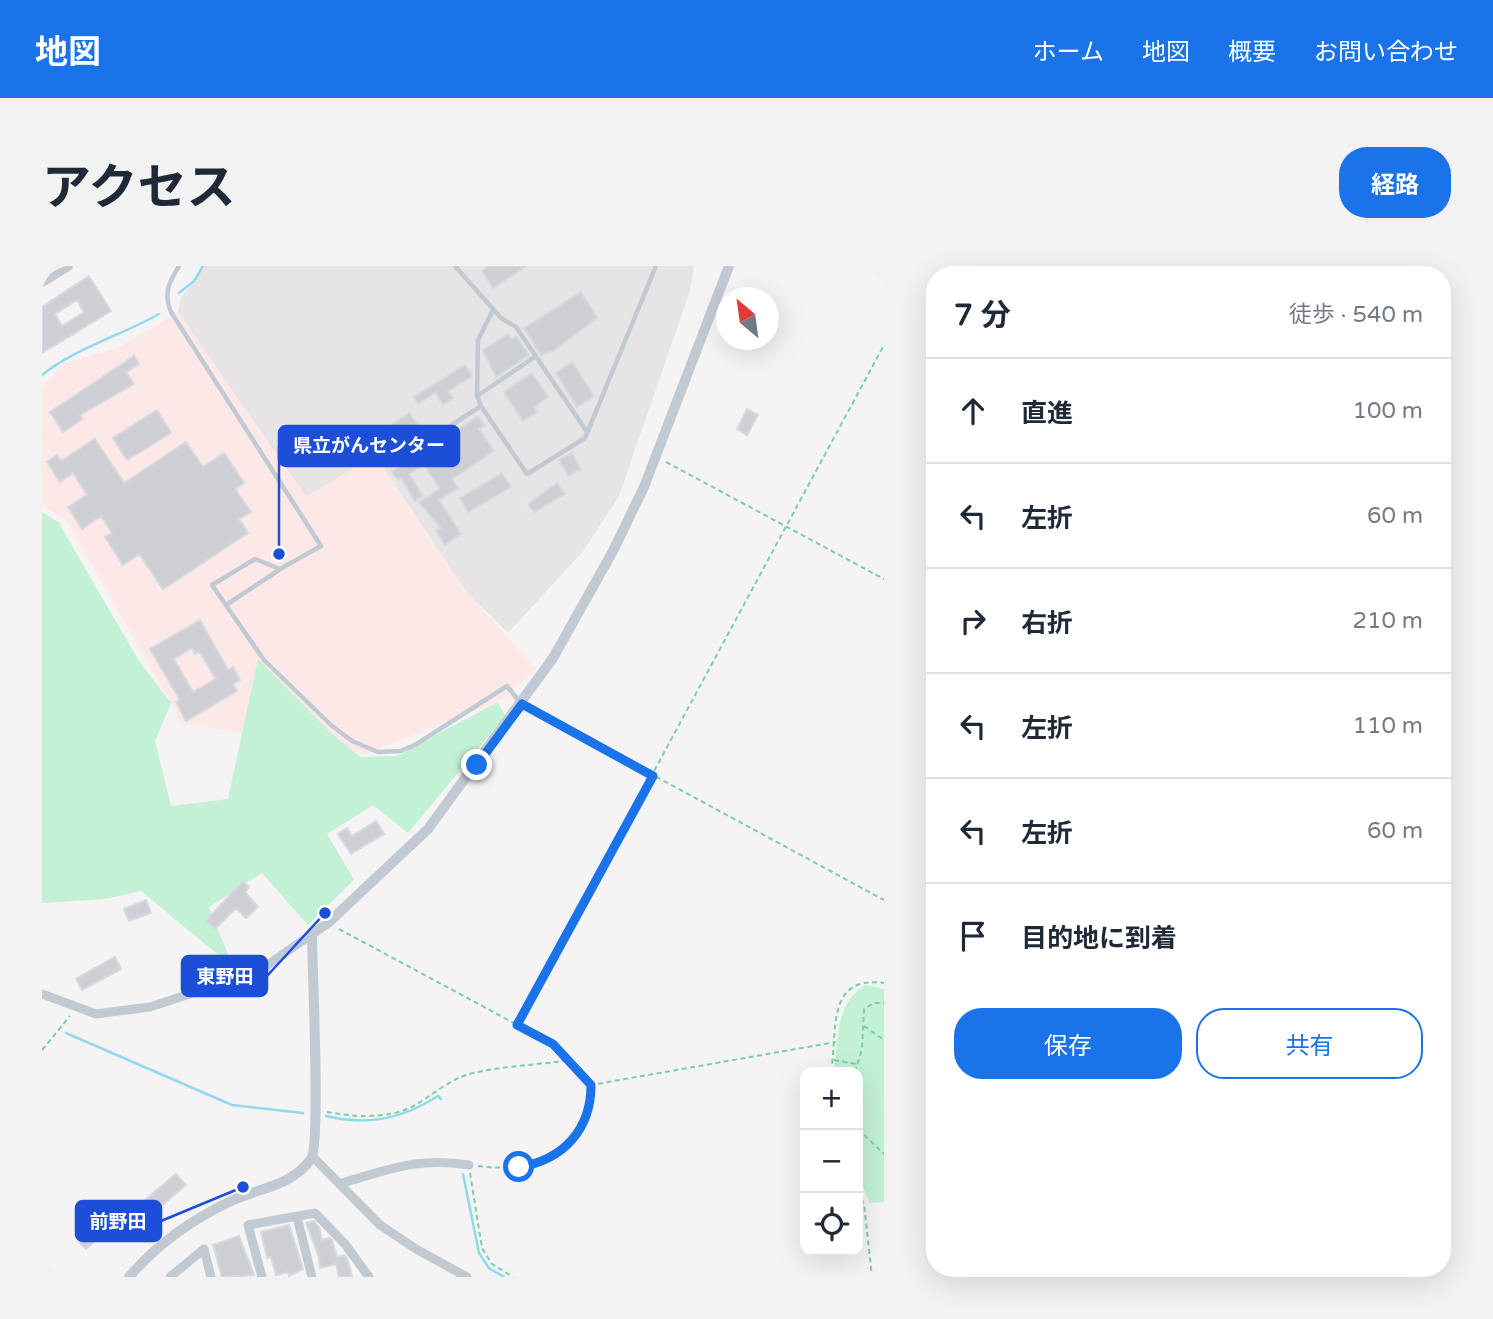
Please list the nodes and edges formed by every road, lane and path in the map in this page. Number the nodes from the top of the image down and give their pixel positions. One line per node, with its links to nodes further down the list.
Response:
1 (68, 266): 6 (street)
2 (179, 266): 16 (lane)
3 (455, 266): 7 (lane)
4 (656, 266): 12 (lane)
5 (729, 266): 14 (street)
6 (42, 282)
7 (494, 310): 9 (lane); 10 (lane)
8 (884, 345): 15 (path)
9 (536, 356): 10 (lane); 12 (lane)
10 (477, 396): 11 (lane)
11 (481, 406): 12 (lane); 13 (lane)
12 (587, 433)
13 (380, 436)
14 (656, 457): 15 (path); 19 (street)
15 (785, 526): 17 (path); 20 (path)
16 (280, 569): 18 (lane); 18 (lane)
17 (884, 579)
18 (226, 605): 19 (lane)
19 (522, 704): 20 (path); 22 (street)
20 (653, 776): 21 (path); 28 (path)
21 (884, 900)
22 (328, 923): 23 (street); 28 (path)
23 (312, 934): 27 (street); 39 (street)
24 (884, 983): 31 (path)
25 (42, 995): 27 (street)
26 (884, 1003): 29 (path)
27 (76, 1008): 32 (path)
28 (517, 1025): 34 (path)
29 (863, 1026): 30 (path); 35 (path)
30 (884, 1040)
31 (836, 1042): 33 (path); 38 (path)
32 (42, 1050)
33 (833, 1060): 35 (path); 36 (path)
34 (566, 1061): 38 (path); 39 (path)
35 (857, 1064): 37 (path)
36 (832, 1067)
37 (856, 1067)
38 (591, 1085): 43 (path)
39 (315, 1110): 42 (street)
40 (859, 1130): 41 (path)
41 (884, 1154)
42 (313, 1157): 44 (street); 47 (street)
43 (469, 1165): 44 (street); 54 (path)
44 (342, 1184): 53 (street)
45 (859, 1193): 55 (path)
46 (297, 1217): 50 (street); 51 (street); 52 (street)
47 (129, 1277)
48 (170, 1277): 49 (street)
49 (211, 1277)
50 (262, 1277)
51 (313, 1277)
52 (369, 1277)
53 (467, 1277)
54 (513, 1277)
55 (872, 1277)

